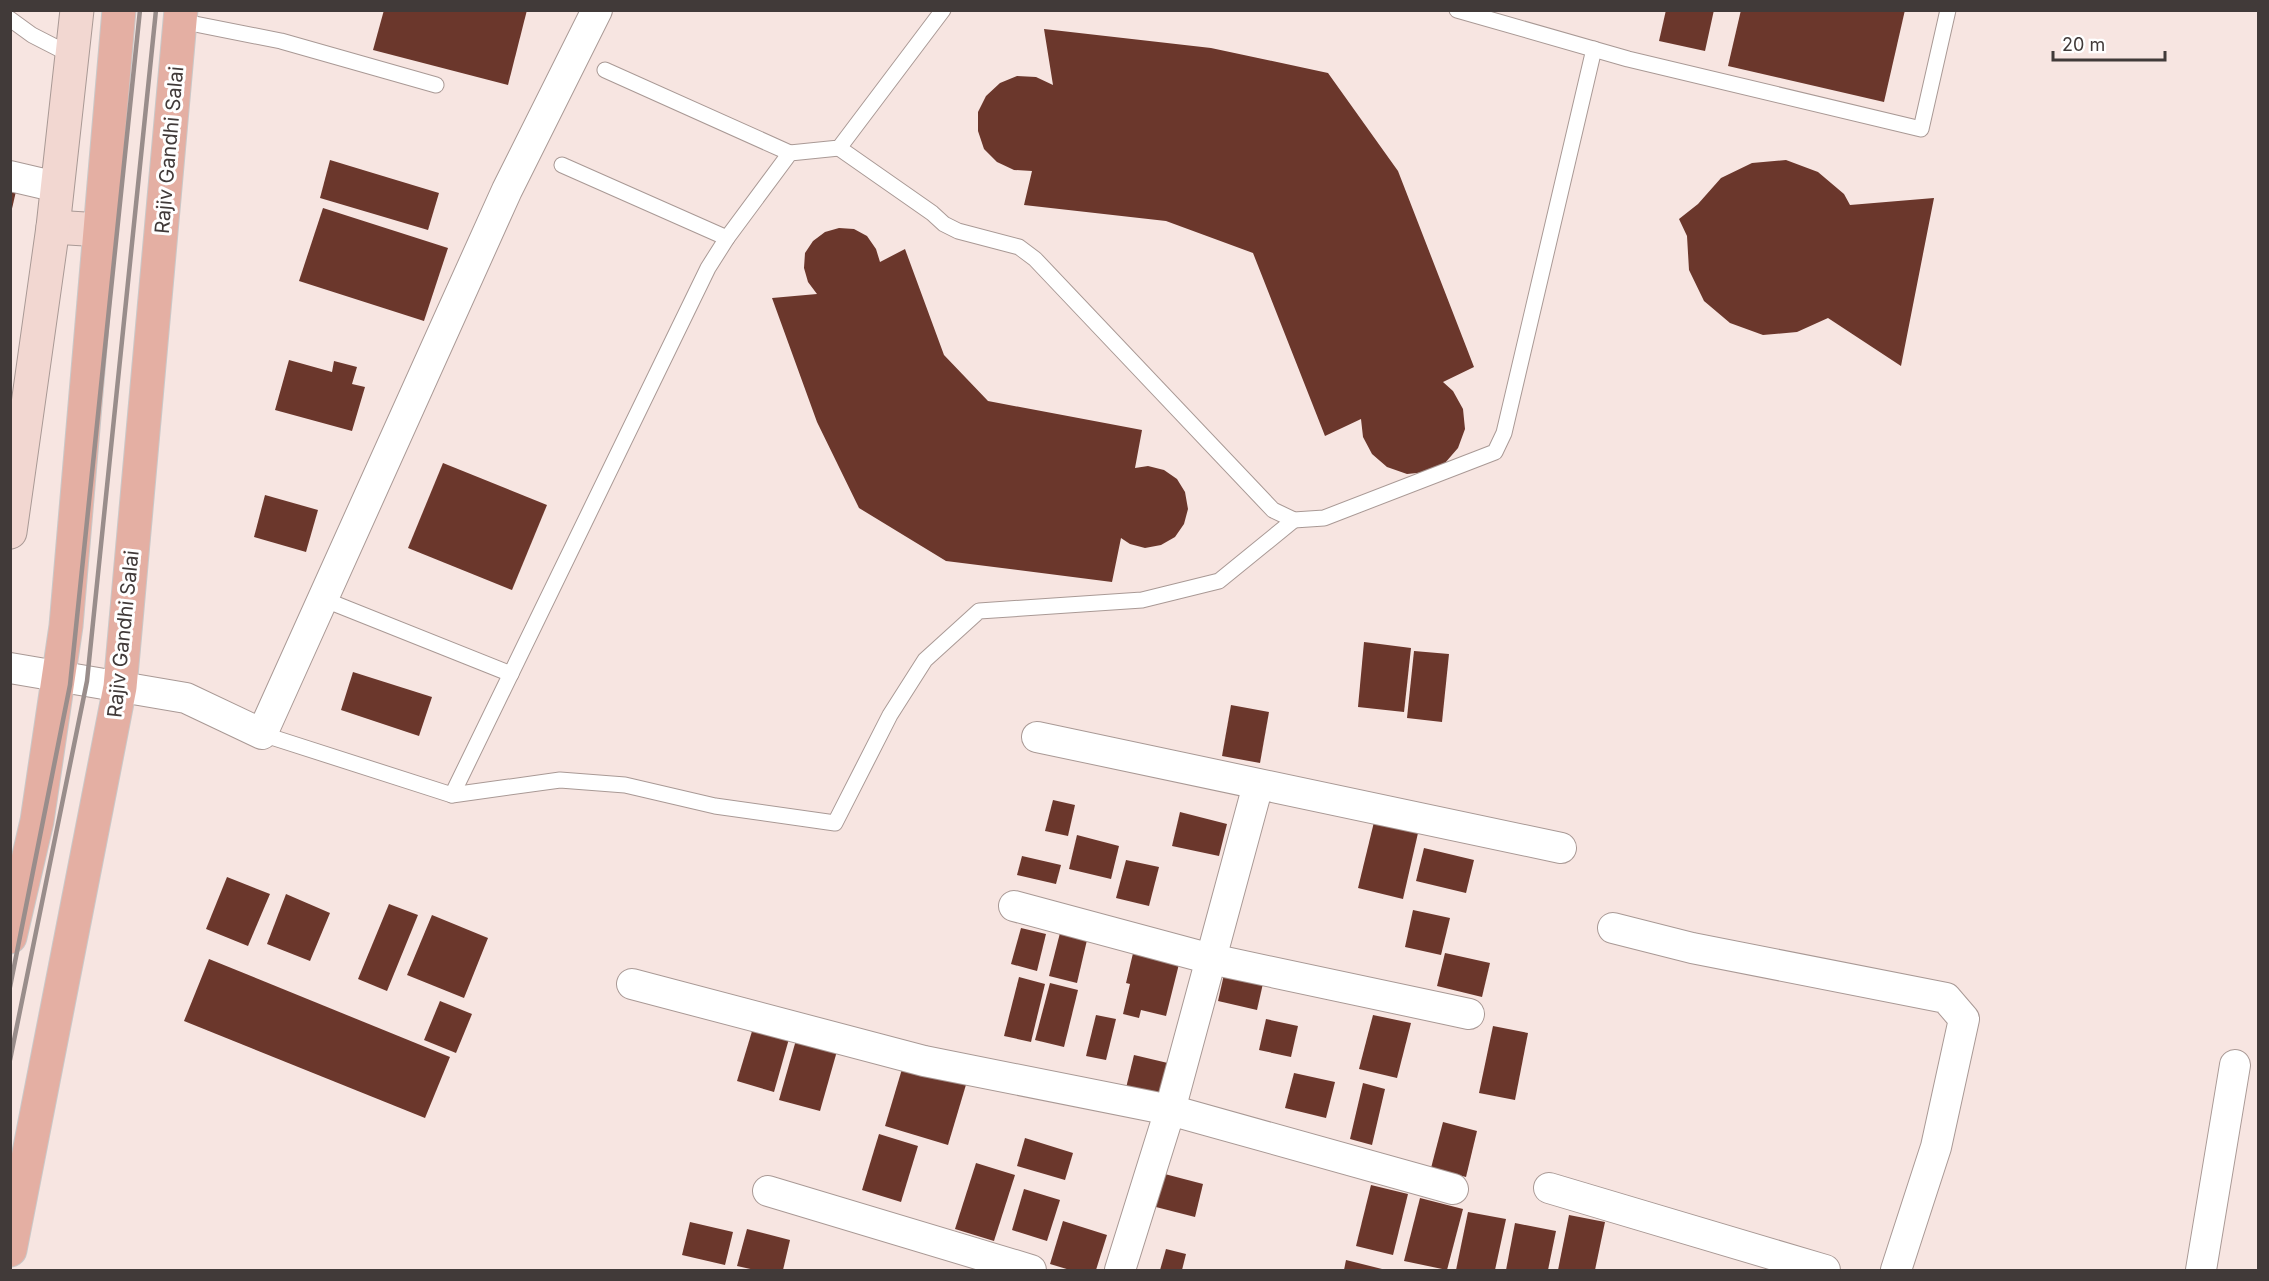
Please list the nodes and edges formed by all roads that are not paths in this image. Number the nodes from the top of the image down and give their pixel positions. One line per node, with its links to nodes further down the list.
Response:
1 (77, 10): 10 (street)
2 (118, 10): 19 (main road)
3 (597, 10): 23 (street)
4 (943, 10): 13 (lane)
5 (1457, 10): 9 (lane)
6 (1948, 10): 9 (lane)
7 (181, 16): 12 (lane); 27 (main road, Rajiv Gandhi Salai)
8 (10, 19): 10 (lane)
9 (1594, 49): 21 (lane)
10 (71, 55): 17 (street)
11 (605, 70): 14 (lane)
12 (436, 85)
13 (839, 148): 14 (lane); 21 (lane)
14 (790, 153): 20 (lane)
15 (562, 165): 20 (lane)
16 (10, 177): 17 (street)
17 (57, 187): 18 (street)
18 (53, 227): 19 (street); 22 (street)
19 (101, 230): 26 (main road)
20 (727, 238): 25 (lane)
21 (1294, 520): 31 (lane)
22 (10, 532)
23 (323, 599): 25 (lane); 28 (street)
24 (10, 668): 26 (street)
25 (511, 674): 31 (lane)
26 (60, 676): 27 (street); 35 (main road)
27 (120, 687): 28 (street); 44 (main road, Rajiv Gandhi Salai)
28 (262, 734): 31 (lane)
29 (1037, 737): 30 (street)
30 (1257, 785): 32 (street); 36 (street)
31 (452, 795)
32 (1561, 848)
33 (1014, 906): 36 (street)
34 (1613, 928): 48 (street)
35 (10, 937)
36 (1211, 959): 38 (street); 40 (street)
37 (632, 984): 40 (street)
38 (1468, 1014)
39 (2235, 1065): 49 (street)
40 (1170, 1110): 42 (street); 46 (street)
41 (1549, 1188): 47 (street)
42 (1453, 1189)
43 (768, 1191): 45 (street)
44 (10, 1250)
45 (1031, 1270)
46 (1120, 1270)
47 (1825, 1270)
48 (1896, 1270)
49 (2201, 1270)

